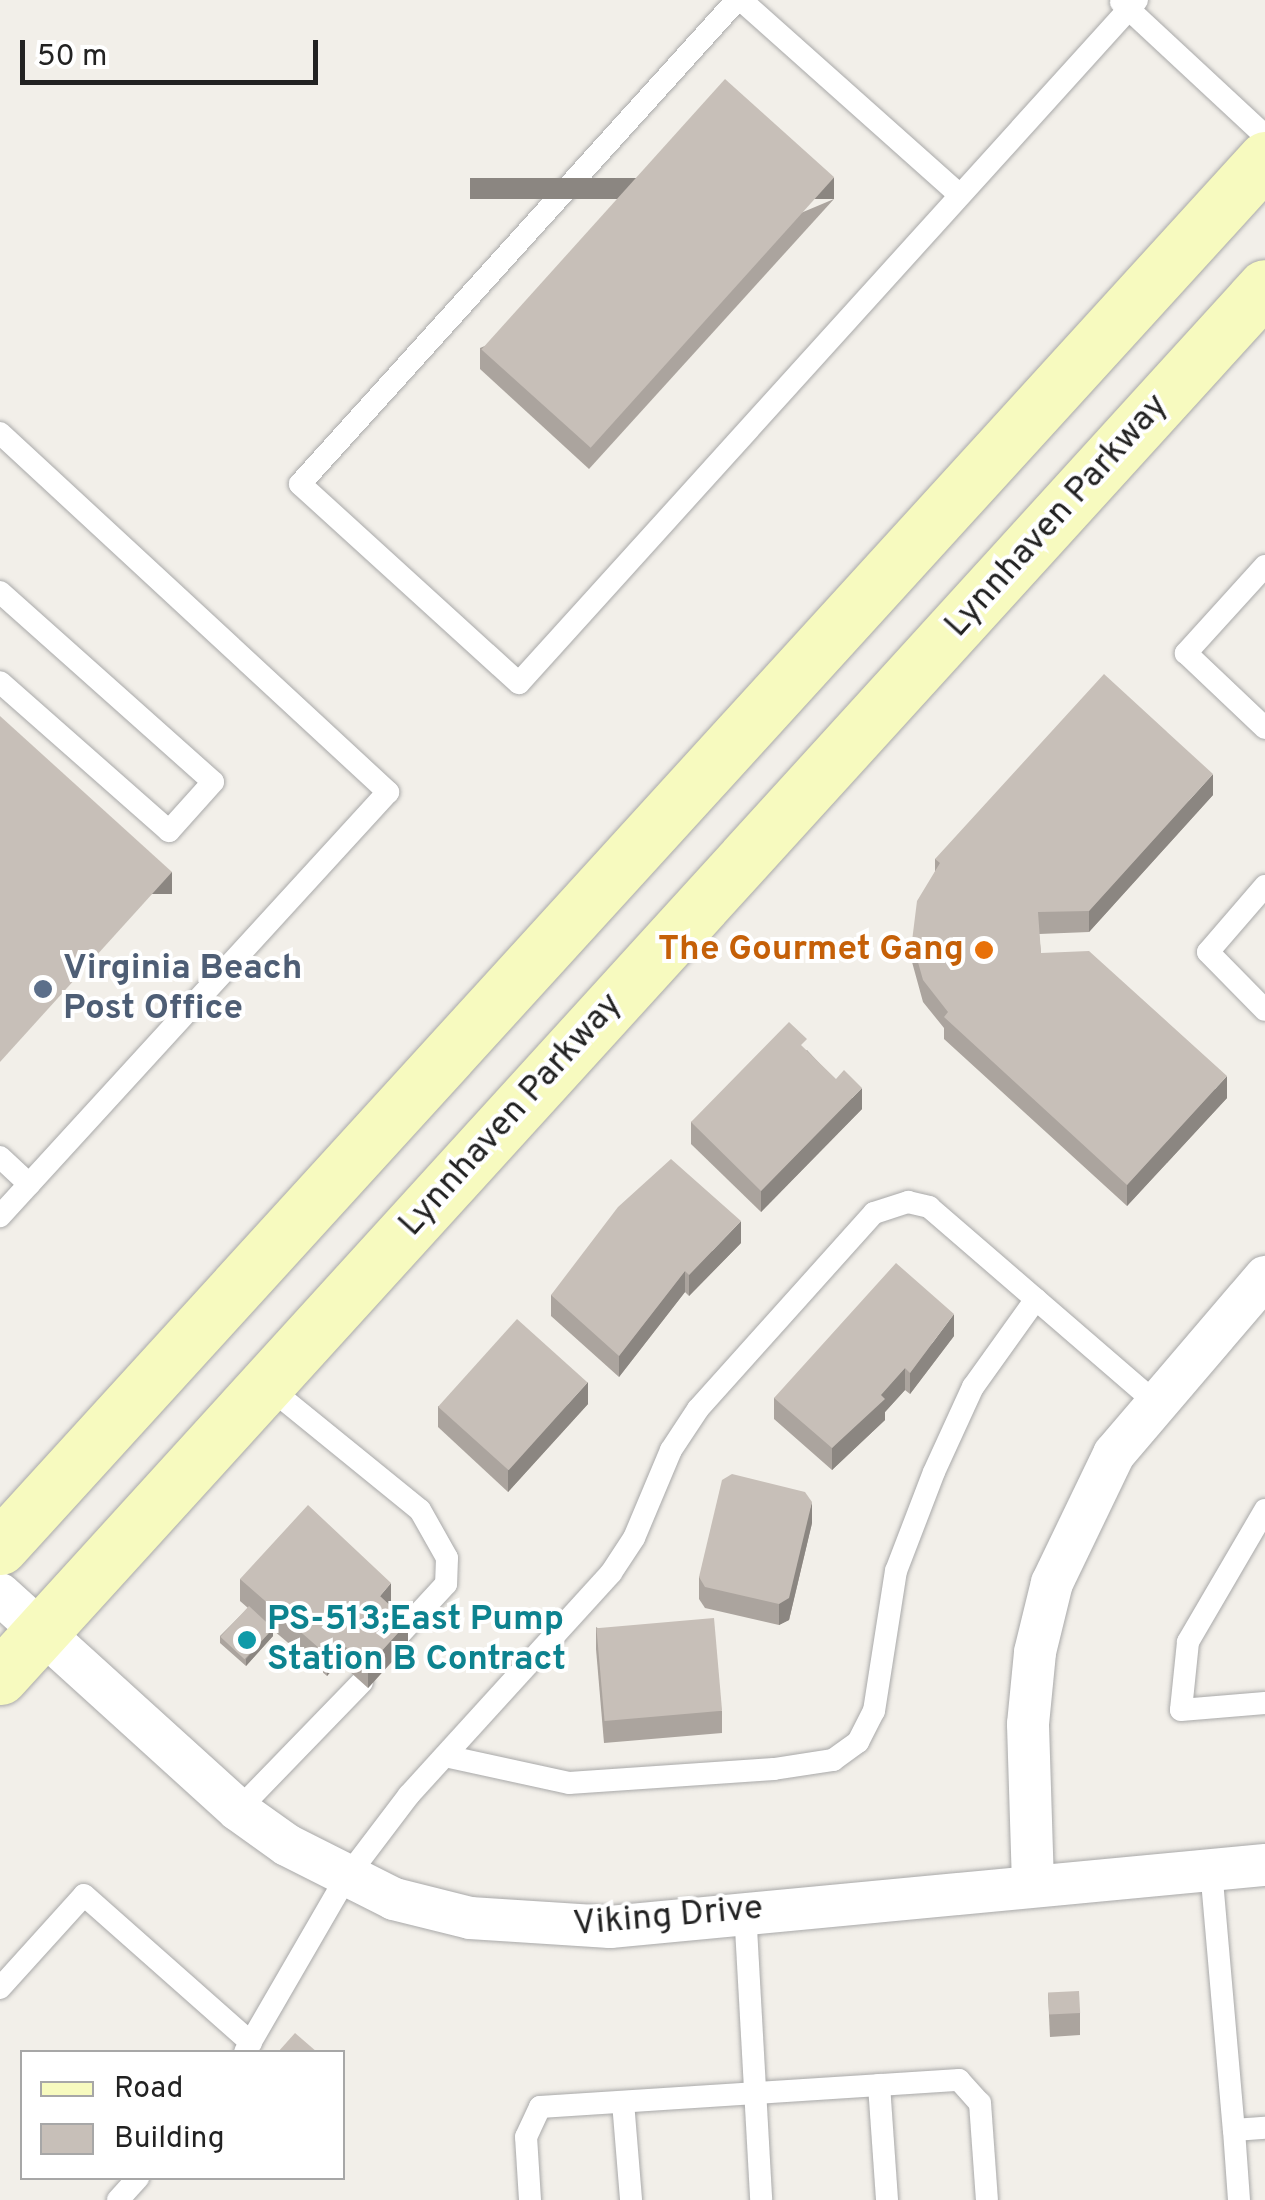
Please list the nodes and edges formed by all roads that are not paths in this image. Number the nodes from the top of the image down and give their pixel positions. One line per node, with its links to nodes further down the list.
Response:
1 (739, 0): 5 (lane); 5 (lane)
2 (1128, 3): 3 (lane); 5 (lane)
3 (1265, 136)
4 (1265, 158): 22 (main road)
5 (960, 195)
6 (1265, 287): 19 (main road, Lynnhaven Parkway)
7 (0, 434): 15 (lane)
8 (1265, 566): 11 (lane)
9 (0, 592): 10 (lane)
10 (0, 682)
11 (1265, 728)
12 (1265, 886): 13 (lane)
13 (1265, 1010)
14 (0, 1156): 15 (lane)
15 (29, 1184): 16 (lane)
16 (0, 1216)
17 (1265, 1276): 20 (street)
18 (1036, 1300): 20 (lane); 29 (lane); 29 (lane)
19 (266, 1385): 24 (main road, Lynnhaven Parkway); 25 (lane)
20 (1155, 1402): 34 (street)
21 (1265, 1510): 28 (lane)
22 (0, 1547)
23 (0, 1594): 24 (street, Viking Drive)
24 (42, 1632): 26 (main road, Lynnhaven Parkway); 30 (street, Viking Drive)
25 (399, 1635)
26 (0, 1677)
27 (362, 1682): 30 (lane)
28 (1265, 1704)
29 (444, 1756): 33 (lane)
30 (238, 1810): 33 (street, Viking Drive)
31 (1265, 1865): 32 (street, Viking Drive)
32 (1211, 1870): 34 (street, Viking Drive); 42 (lane)
33 (346, 1878): 35 (street, Viking Drive); 37 (lane)
34 (1033, 1884): 35 (street, Viking Drive)
35 (745, 1910): 39 (lane)
36 (0, 1988): 37 (lane)
37 (248, 2048)
38 (880, 2085): 39 (lane); 48 (lane); 49 (lane)
39 (756, 2093): 40 (lane); 47 (lane)
40 (622, 2102): 45 (lane); 46 (lane)
41 (1265, 2128): 42 (lane)
42 (1234, 2130): 50 (lane)
43 (136, 2180): 44 (lane)
44 (118, 2200)
45 (530, 2200)
46 (632, 2200)
47 (761, 2200)
48 (887, 2200)
49 (987, 2200)
50 (1239, 2200)

